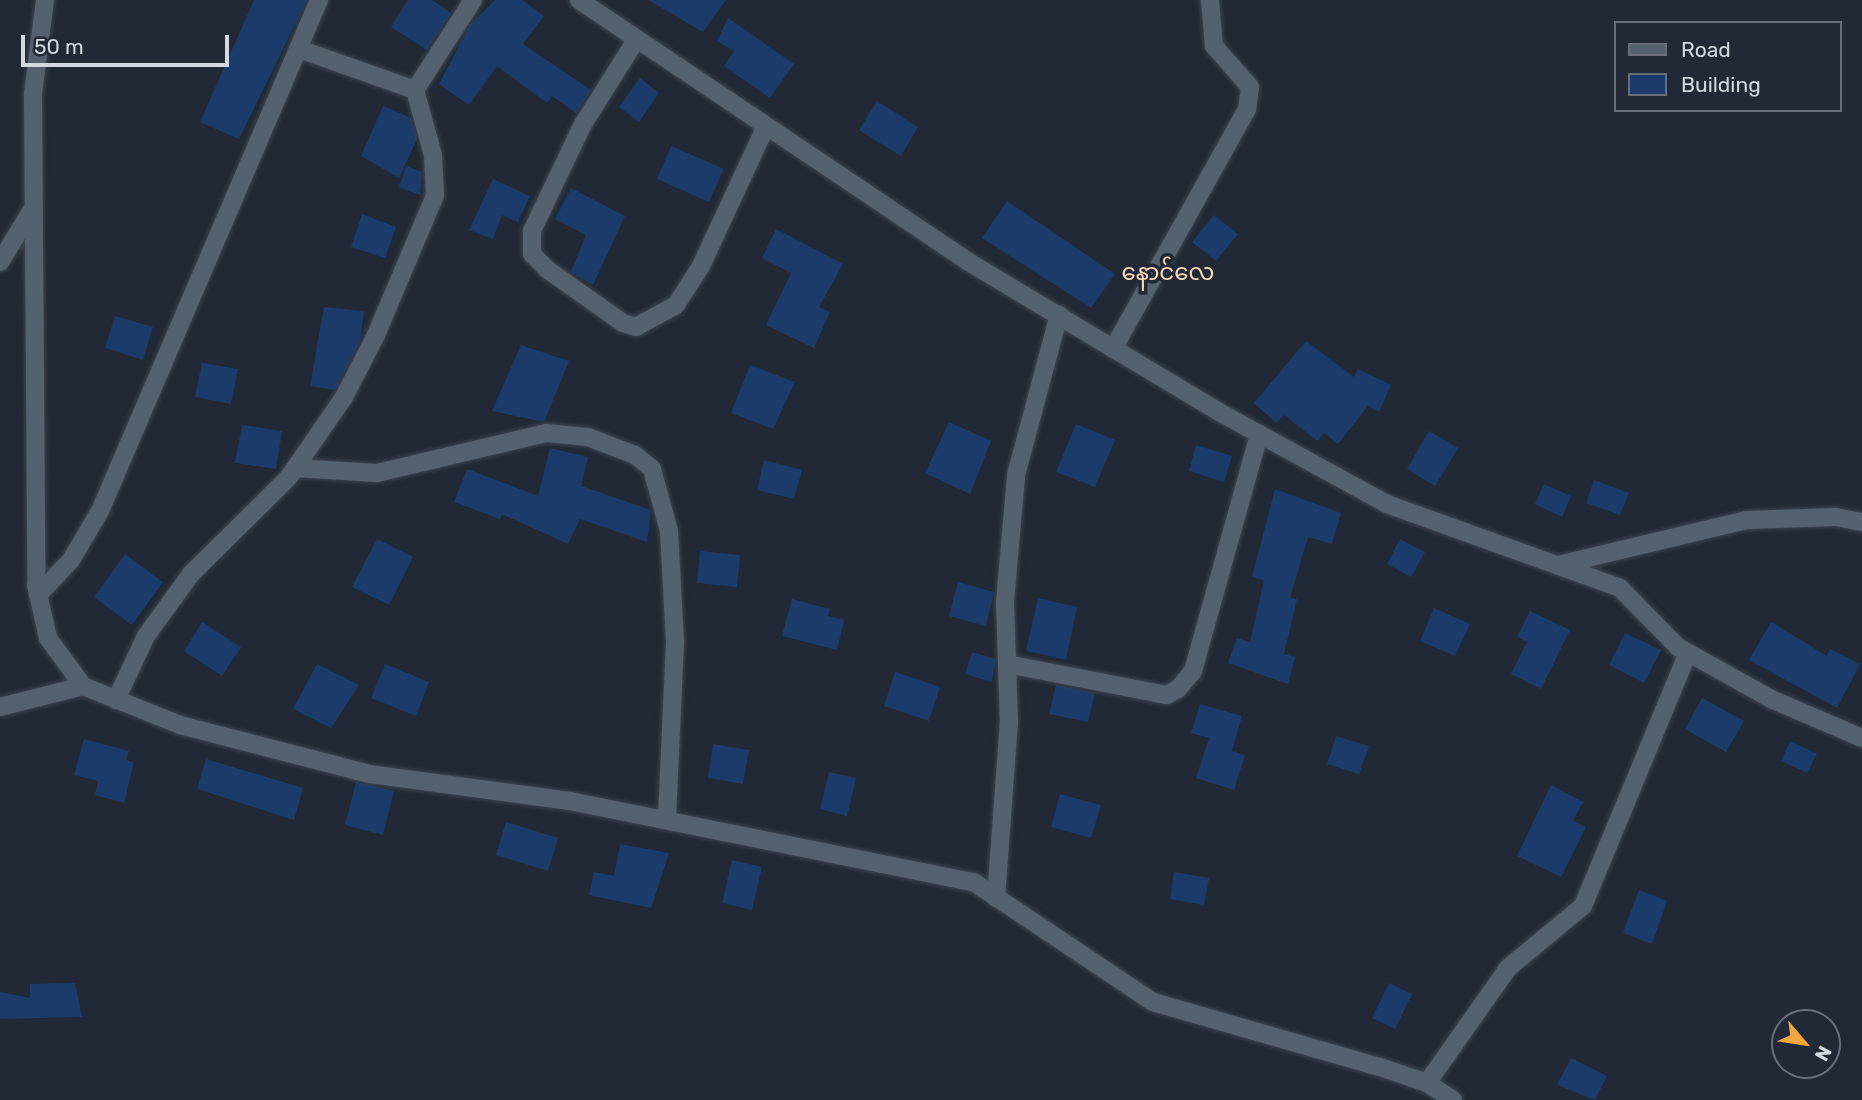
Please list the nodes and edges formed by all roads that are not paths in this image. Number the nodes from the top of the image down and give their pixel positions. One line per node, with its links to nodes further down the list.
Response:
1 (45, 0): 11 (street)
2 (319, 0): 8 (street)
3 (473, 0): 9 (street)
4 (579, 0): 6 (street)
5 (1210, 0): 14 (street)
6 (601, 6): 7 (street)
7 (636, 40): 10 (street); 10 (street)
8 (299, 49): 9 (street); 19 (street)
9 (415, 90): 16 (street)
10 (765, 128): 13 (street)
11 (32, 209): 12 (street); 19 (street)
12 (0, 262)
13 (1059, 316): 14 (street); 21 (street)
14 (1113, 349): 15 (street)
15 (1259, 434): 18 (street); 21 (street)
16 (295, 468): 23 (street); 26 (street)
17 (1862, 522): 18 (street)
18 (1562, 564): 20 (street)
19 (38, 596): 22 (street)
20 (1688, 653): 25 (street); 28 (street)
21 (1007, 664): 27 (street)
22 (83, 687): 23 (street); 24 (street)
23 (116, 700): 26 (street)
24 (0, 707)
25 (1862, 738)
26 (667, 820): 27 (street)
27 (996, 898): 28 (street)
28 (1427, 1083): 29 (street)
29 (1454, 1100)

